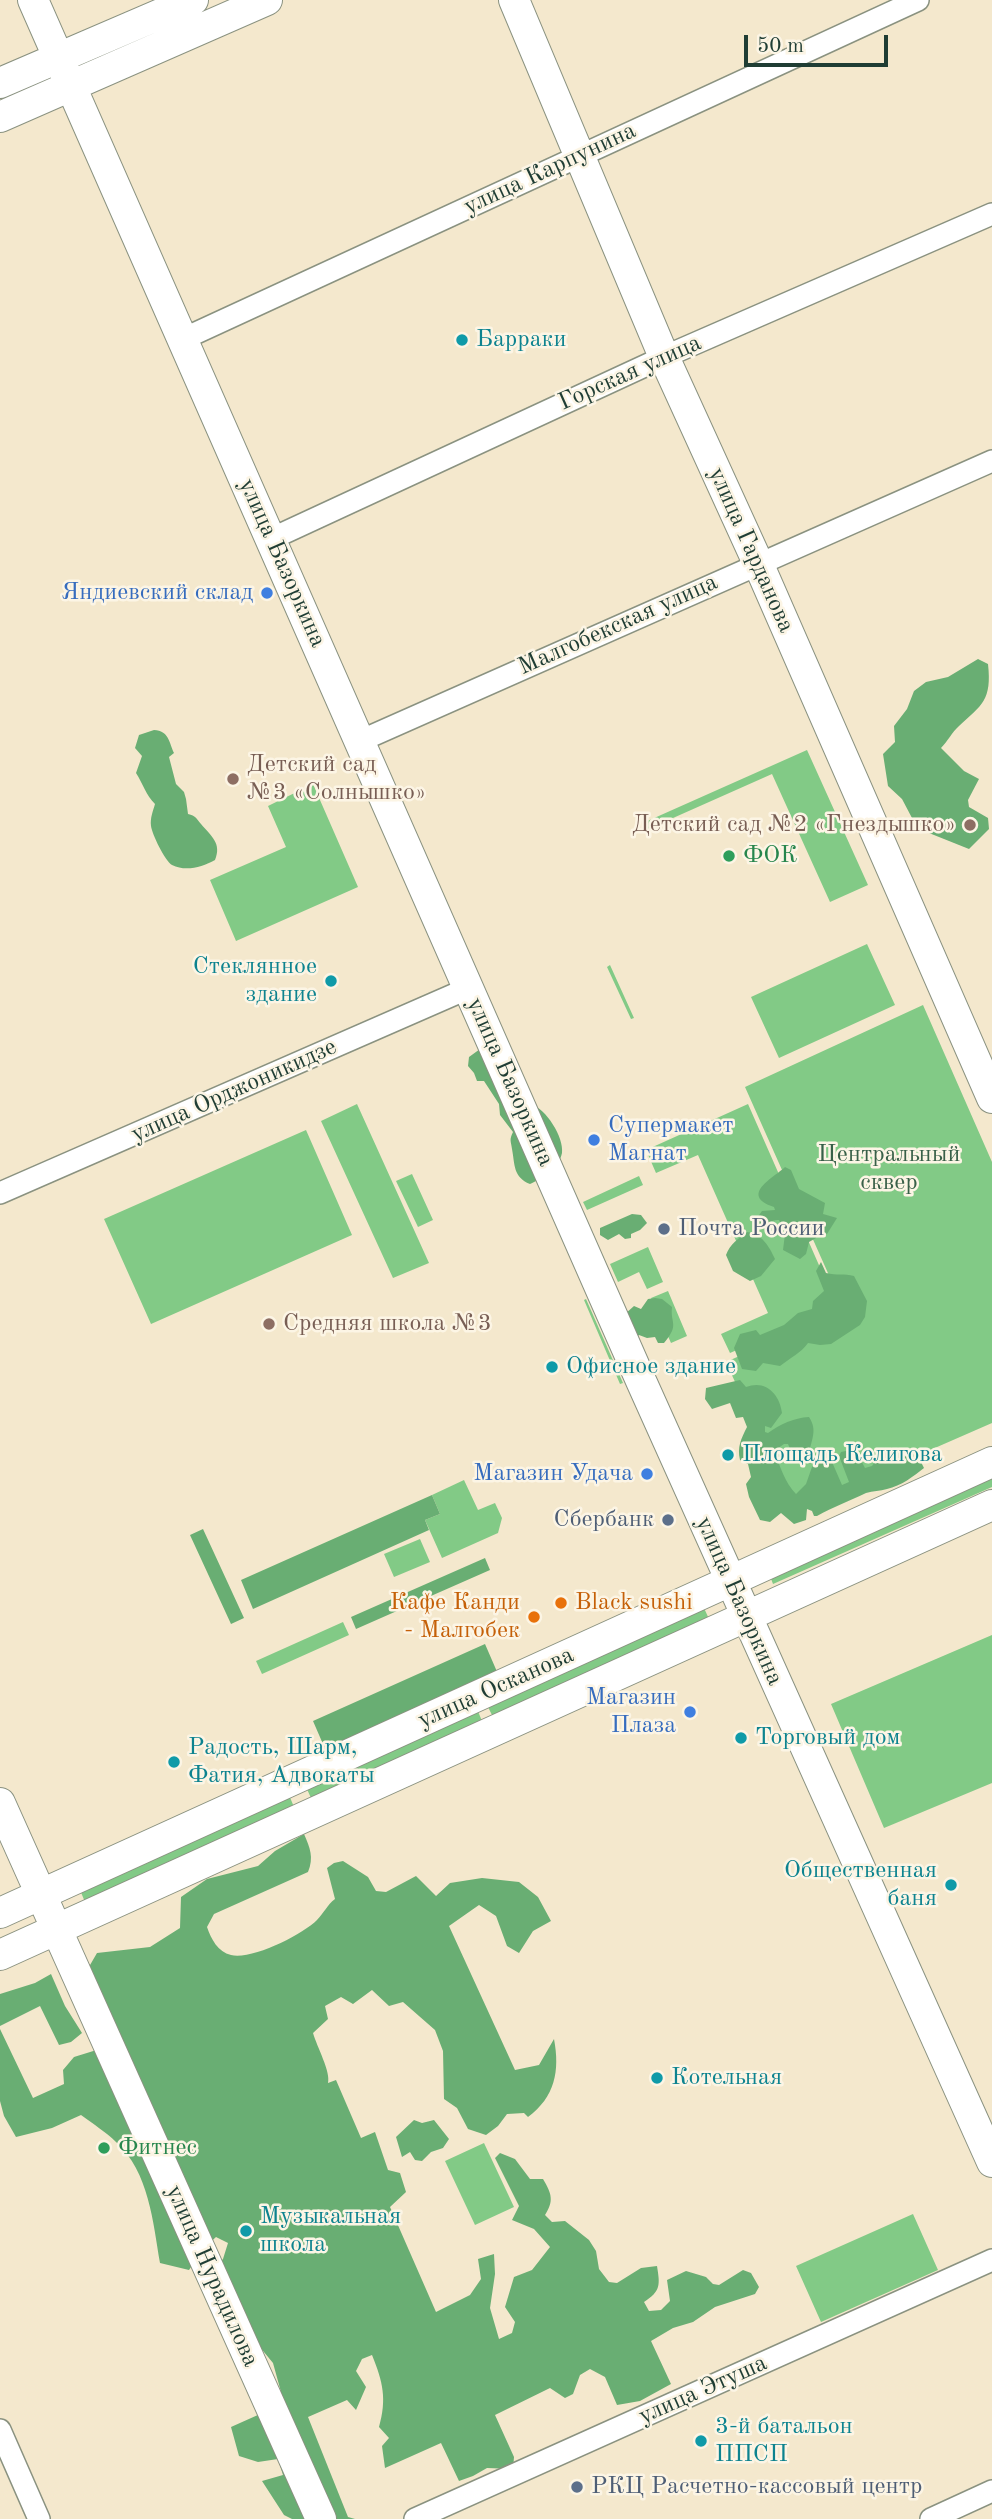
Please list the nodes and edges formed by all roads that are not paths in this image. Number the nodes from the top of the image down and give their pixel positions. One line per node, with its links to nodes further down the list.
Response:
1 (33, 0): 6 (street, улица Базоркина)
2 (193, 0): 6 (street)
3 (267, 0): 8 (street)
4 (514, 0): 10 (street, улица Гарданова)
5 (918, 0): 10 (street, улица Карпунина)
6 (59, 59): 7 (street); 8 (street, улица Базоркина)
7 (0, 83)
8 (71, 86): 9 (street); 12 (street, улица Базоркина)
9 (0, 117)
10 (580, 155): 12 (street, улица Карпунина); 13 (street, улица Гарданова)
11 (992, 214): 13 (street, Горская улица)
12 (183, 339): 15 (street, улица Базоркина)
13 (664, 357): 15 (street, Горская улица); 16 (street, улица Гарданова)
14 (992, 461): 16 (street, Малгобекская улица)
15 (271, 539): 17 (street, улица Базоркина)
16 (758, 563): 17 (street, Малгобекская улица); 19 (street, улица Гарданова)
17 (360, 741): 18 (street, улица Базоркина)
18 (469, 988): 20 (street, улица Орджоникидзе); 23 (street, улица Базоркина)
19 (992, 1098)
20 (0, 1194)
21 (992, 1462): 23 (street, улица Осканова)
22 (992, 1505): 24 (street, улица Осканова)
23 (730, 1581): 24 (street, улица Базоркина); 26 (street, улица Осканова)
24 (746, 1616): 28 (street, улица Осканова); 30 (street, улица Базоркина)
25 (0, 1803): 26 (street, улица Нурадилова)
26 (41, 1895): 27 (street, улица Осканова); 28 (street, улица Нурадилова)
27 (0, 1913)
28 (56, 1929): 29 (street, улица Осканова); 36 (street, улица Нурадилова)
29 (0, 1955)
30 (992, 2162)
31 (992, 2260): 34 (street, улица Этуша)
32 (0, 2430): 35 (street)
33 (992, 2491): 37 (street)
34 (418, 2518)
35 (39, 2519)
36 (321, 2519)
37 (931, 2519)

